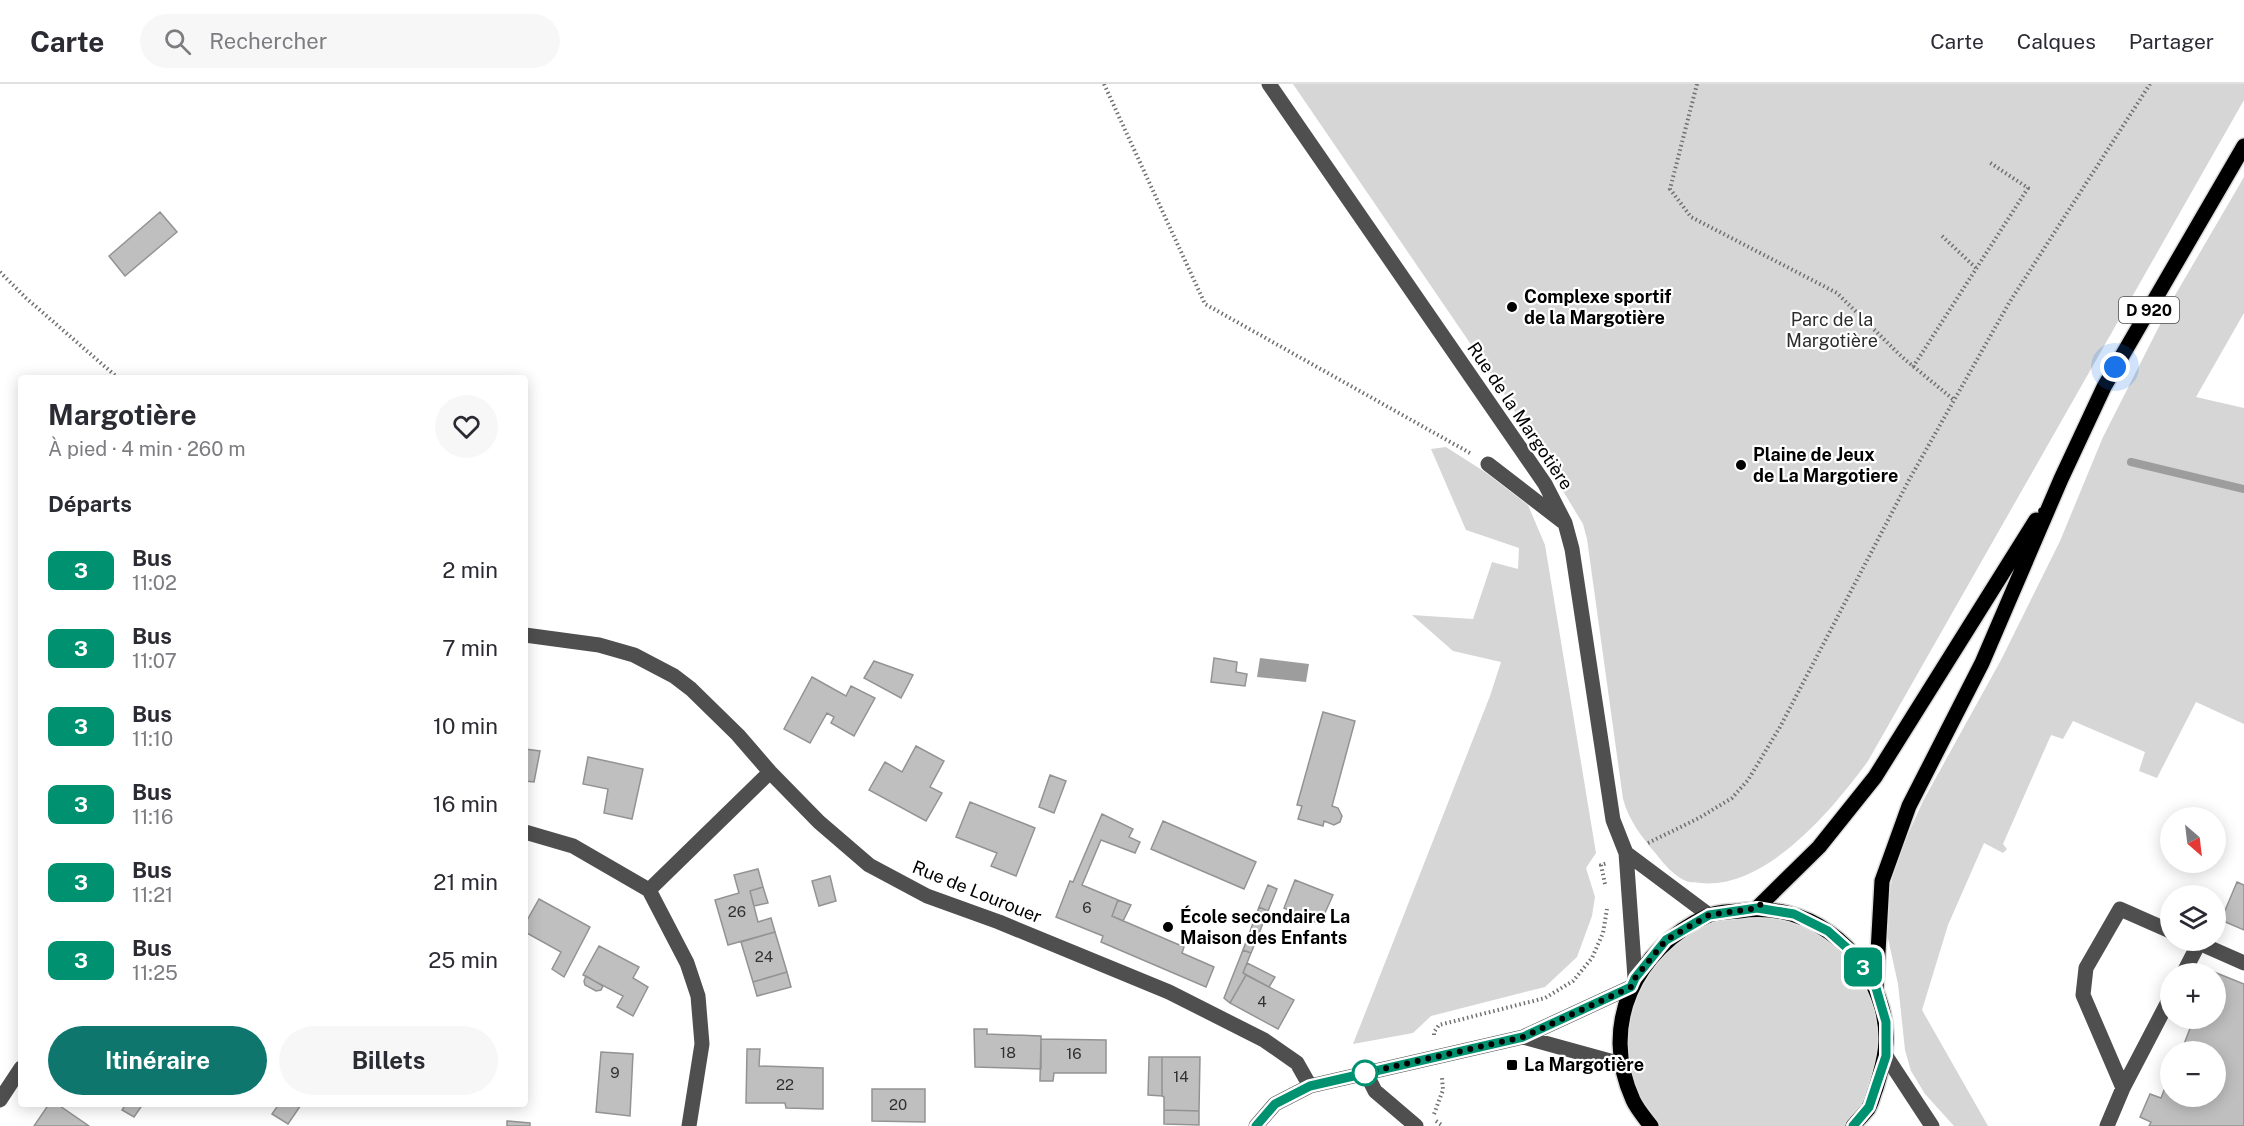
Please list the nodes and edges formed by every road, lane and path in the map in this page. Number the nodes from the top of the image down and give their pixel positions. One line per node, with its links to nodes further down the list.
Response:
1 (1104, 84): 13 (path)
2 (1269, 84): 15 (street, Rue de la Margotière)
3 (1697, 84): 10 (path)
4 (2150, 84): 12 (path)
5 (2244, 146): 14 (main road, D 920)
6 (1989, 162): 8 (path)
7 (1942, 236): 8 (path)
8 (1977, 269): 10 (path)
9 (0, 272): 11 (path)
10 (1913, 367): 12 (path)
11 (115, 375)
12 (1954, 400): 19 (path)
13 (1488, 464): 15 (street)
14 (2061, 479): 23 (main road, D 920); 29 (main road, D 920)
15 (1565, 523): 19 (street, Rue de la Margotière)
16 (528, 635): 17 (street, Rue de Lourouer)
17 (770, 772): 21 (street); 37 (street, Rue de Lourouer)
18 (528, 833): 21 (street)
19 (1626, 853): 20 (path); 24 (street); 28 (street, Rue de la Margotière)
20 (1605, 886)
21 (649, 890): 40 (street)
22 (1607, 908): 33 (path)
23 (1757, 908): 24 (main road); 29 (main road)
24 (1709, 915): 28 (main road)
25 (2160, 927): 38 (street)
26 (2217, 951): 27 (street)
27 (2244, 963)
28 (1633, 983): 31 (street); 34 (main road)
29 (1876, 988): 32 (main road)
30 (2160, 1017): 38 (street)
31 (1523, 1037): 33 (street); 34 (street)
32 (1886, 1056): 45 (main road); 46 (street)
33 (1438, 1057): 36 (street); 43 (path)
34 (1621, 1064): 44 (main road)
35 (18, 1073): 39 (street)
36 (1366, 1073): 37 (street); 42 (street)
37 (1310, 1086): 41 (street)
38 (2123, 1088): 47 (street)
39 (0, 1100)
40 (689, 1126)
41 (1257, 1126)
42 (1416, 1126)
43 (1443, 1126)
44 (1651, 1126)
45 (1853, 1126)
46 (1932, 1126)
47 (2107, 1126)

